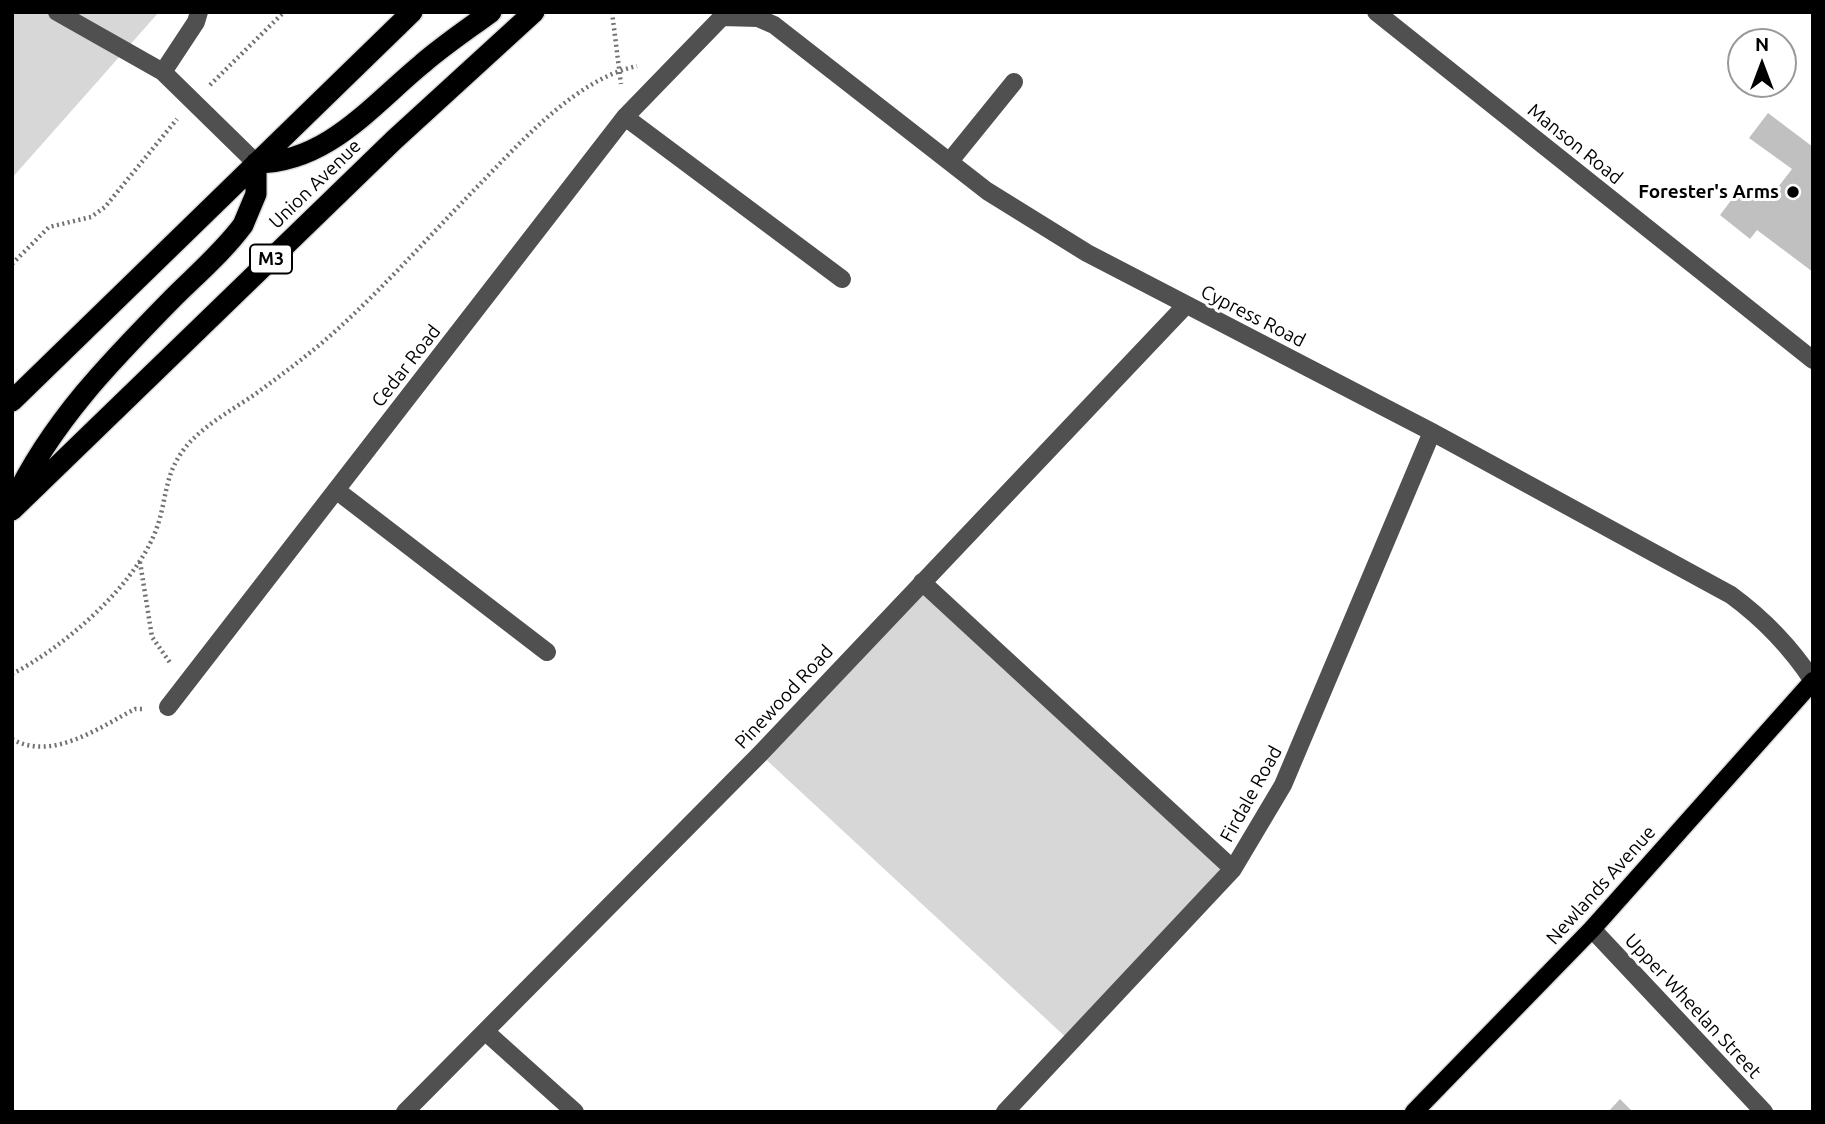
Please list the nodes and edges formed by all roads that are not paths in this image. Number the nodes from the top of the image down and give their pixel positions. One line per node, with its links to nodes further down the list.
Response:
1 (57, 12): 8 (street)
2 (199, 12): 8 (street)
3 (412, 12): 12 (highway)
4 (491, 12): 12 (highway)
5 (534, 12): 20 (highway, Union Avenue / M3)
6 (1376, 12): 15 (street, Manson Road)
7 (682, 56): 10 (street, Cedar Road); 11 (street, Cypress Road)
8 (163, 72): 12 (street)
9 (1014, 82): 11 (street)
10 (625, 117): 13 (street); 18 (street, Cedar Road)
11 (950, 161): 14 (street, Cypress Road)
12 (257, 163): 16 (highway); 19 (highway)
13 (842, 279)
14 (1186, 305): 17 (street, Cypress Road); 21 (street, Pinewood Road)
15 (1813, 360)
16 (12, 401)
17 (1432, 432): 23 (street, Cypress Road); 25 (street, Firdale Road)
18 (337, 490): 22 (street); 24 (street, Cedar Road)
19 (12, 504)
20 (12, 510)
21 (922, 582): 25 (street); 27 (street, Pinewood Road)
22 (547, 652)
23 (1813, 681): 26 (main road, Newlands Avenue)
24 (168, 707)
25 (1233, 869): 30 (street, Firdale Road)
26 (1592, 929): 31 (main road, Newlands Avenue); 32 (street, Upper Wheelan Street)
27 (486, 1033): 28 (street, Pinewood Road); 29 (street)
28 (405, 1112)
29 (575, 1112)
30 (1005, 1112)
31 (1414, 1112)
32 (1764, 1112)

